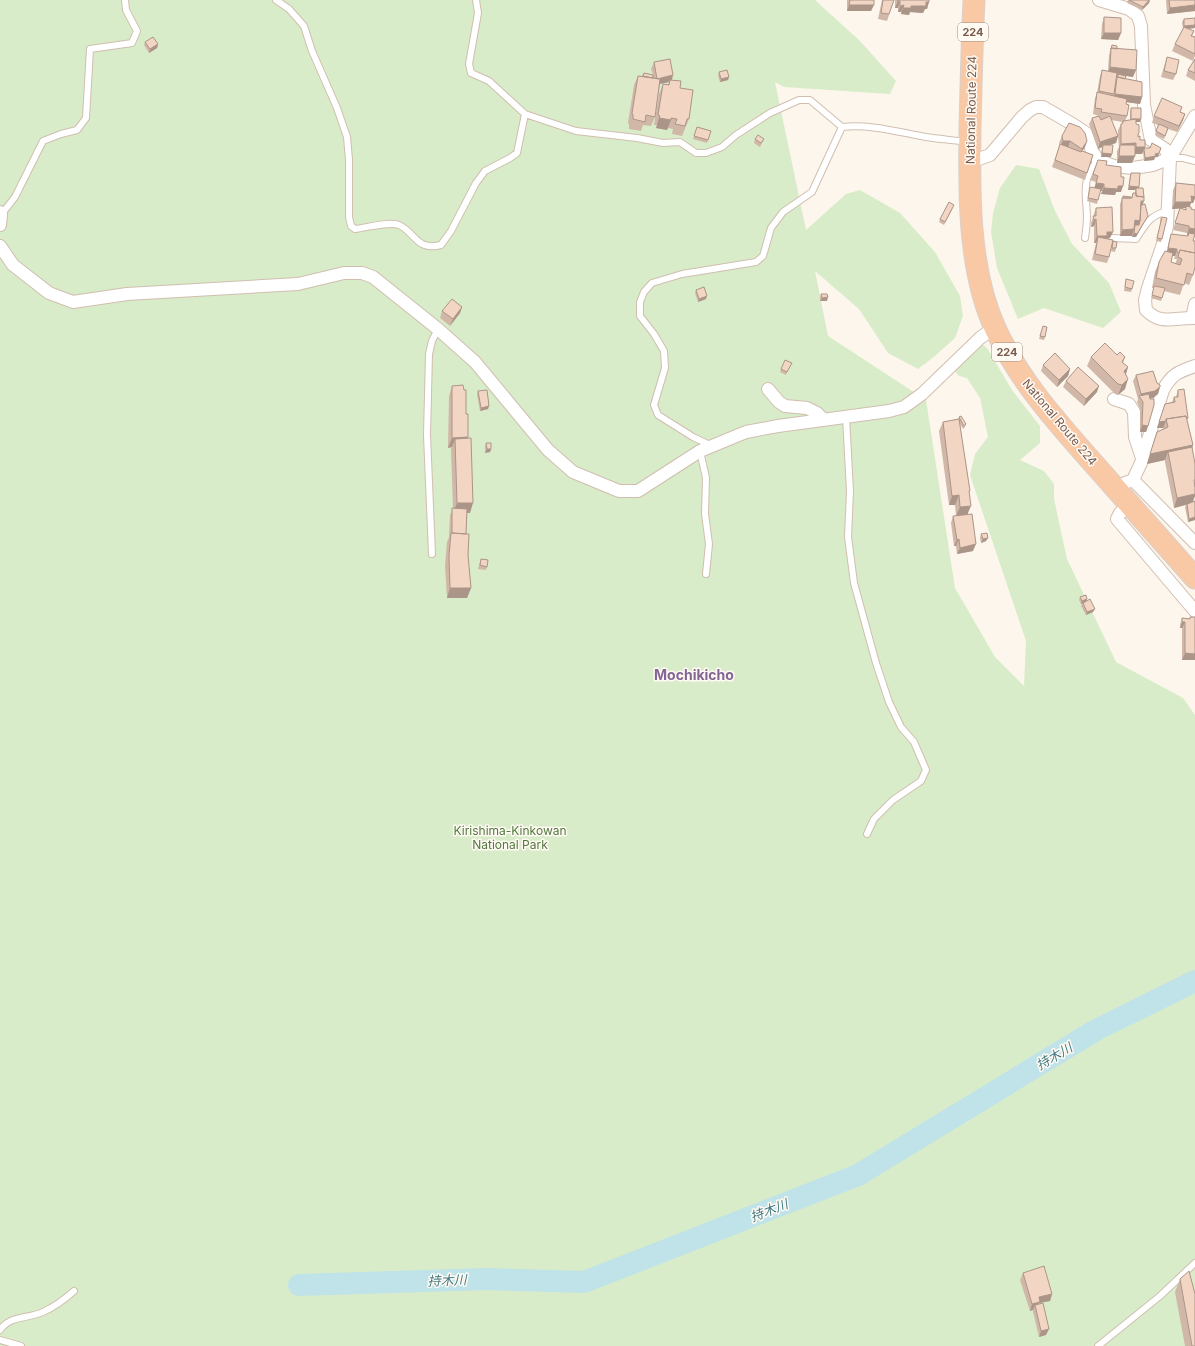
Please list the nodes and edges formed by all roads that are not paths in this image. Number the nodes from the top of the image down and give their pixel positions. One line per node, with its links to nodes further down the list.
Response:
1 (125, 0): 14 (lane)
2 (276, 0): 6 (lane)
3 (476, 0): 6 (lane)
4 (974, 0): 9 (highway, National Route 224 / 224)
5 (1099, 0): 10 (street)
6 (525, 114): 8 (lane)
7 (1195, 116): 10 (street)
8 (842, 128): 9 (lane); 27 (lane)
9 (970, 152): 11 (street); 20 (highway, National Route 224 / 224)
10 (1170, 158): 11 (street); 12 (lane); 13 (street)
11 (1098, 160): 15 (lane)
12 (1195, 161)
13 (1167, 211): 16 (lane); 19 (street)
14 (0, 218)
15 (1085, 238)
16 (1112, 238)
17 (0, 246): 21 (street)
18 (1195, 304): 19 (street)
19 (1194, 318)
20 (994, 328): 25 (street); 30 (highway, National Route 224 / 224)
21 (438, 329): 28 (street); 33 (lane)
22 (1195, 366): 29 (street)
23 (768, 388): 26 (street)
24 (1114, 399): 29 (street)
25 (846, 417): 26 (street); 37 (lane)
26 (824, 420): 27 (street)
27 (712, 446): 28 (street)
28 (700, 451): 34 (lane)
29 (1142, 458): 30 (street)
30 (1124, 484): 31 (highway, National Route 224 / 224); 32 (street)
31 (1130, 504): 35 (highway, National Route 224 / 224); 36 (street)
32 (1195, 543)
33 (432, 554)
34 (706, 574)
35 (1195, 578)
36 (1195, 611)
37 (867, 834)
38 (1195, 1263): 43 (lane)
39 (74, 1291): 40 (lane)
40 (0, 1330)
41 (0, 1340): 42 (lane)
42 (21, 1346)
43 (1098, 1346)

